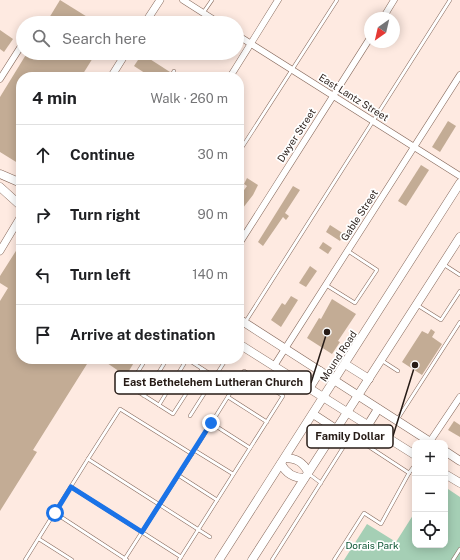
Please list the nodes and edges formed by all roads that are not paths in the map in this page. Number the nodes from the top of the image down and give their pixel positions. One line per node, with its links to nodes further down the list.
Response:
1 (160, 0): 10 (street)
2 (182, 0): 9 (street)
3 (212, 0): 9 (lane)
4 (278, 0): 13 (street)
5 (337, 0): 19 (lane)
6 (394, 0): 8 (street)
7 (450, 0): 25 (lane)
8 (387, 12)
9 (204, 13): 11 (street)
10 (150, 16)
11 (208, 16)
12 (244, 40): 13 (street, East Lantz Street)
13 (251, 44): 16 (street); 19 (street, East Lantz Street)
14 (364, 47): 24 (street, Dwyer Street)
15 (16, 54): 23 (street)
16 (244, 55)
17 (122, 60): 20 (street)
18 (241, 60): 21 (street)
19 (292, 69): 24 (street, East Lantz Street); 26 (lane)
20 (114, 72)
21 (233, 72)
22 (460, 75): 27 (street, Gable Street)
23 (0, 79)
24 (333, 96): 25 (street, East Lantz Street); 35 (street, Dwyer Street)
25 (373, 121): 27 (street, East Lantz Street); 44 (lane)
26 (244, 144)
27 (414, 147): 29 (street, East Lantz Street); 38 (street, Gable Street)
28 (0, 174): 30 (main road)
29 (460, 176)
30 (16, 182)
31 (460, 183): 55 (main road, Mound Road)
32 (0, 188): 33 (main road)
33 (16, 202)
34 (16, 224): 37 (street)
35 (244, 236)
36 (460, 237): 39 (main road)
37 (0, 251)
38 (348, 251): 41 (street, Gable Street); 41 (lane)
39 (443, 264): 40 (lane); 43 (main road)
40 (460, 275)
41 (326, 285): 48 (street, Gable Street)
42 (460, 291): 43 (lane)
43 (417, 304): 49 (main road)
44 (244, 318)
45 (244, 322): 48 (main road)
46 (460, 322): 74 (lane)
47 (244, 347): 56 (main road)
48 (286, 349): 56 (street, Gable Street); 58 (main road)
49 (381, 360): 59 (lane); 61 (main road)
50 (143, 364): 65 (lane)
51 (164, 364): 65 (lane)
52 (184, 364): 69 (lane)
53 (194, 364): 57 (lane)
54 (223, 364): 60 (lane)
55 (345, 364): 61 (main road); 62 (main road, Mound Road)
56 (274, 366): 63 (main road)
57 (202, 369): 60 (lane); 69 (lane)
58 (320, 371): 62 (main road); 63 (main road)
59 (398, 371)
60 (215, 377): 73 (lane)
61 (369, 379): 64 (main road)
62 (335, 380): 64 (main road); 67 (main road, Mound Road)
63 (309, 388): 67 (main road)
64 (358, 395): 70 (main road); 71 (main road)
65 (144, 396): 69 (lane)
66 (228, 397): 75 (lane); 75 (lane); 76 (lane)
67 (323, 398): 71 (main road); 72 (main road, Mound Road)
68 (459, 400): 80 (street)
69 (158, 405)
70 (378, 409): 74 (main road); 77 (main road)
71 (347, 412): 77 (main road); 78 (main road)
72 (313, 414): 78 (main road); 86 (main road, Mound Road)
73 (190, 416)
74 (397, 421): 79 (main road)
75 (267, 422): 81 (lane)
76 (211, 423): 81 (lane); 82 (lane)
77 (368, 425): 83 (main road)
78 (336, 429): 92 (main road)
79 (426, 440)
80 (432, 440)
81 (250, 448): 90 (lane)
82 (193, 452): 85 (lane); 90 (lane); 91 (lane)
83 (412, 453)
84 (448, 453): 87 (main road)
85 (88, 459): 96 (lane); 98 (lane)
86 (283, 461): 92 (main road); 92 (main road); 109 (main road, Mound Road)
87 (460, 461)
88 (412, 470): 89 (lane)
89 (410, 473): 94 (lane); 112 (lane)
90 (233, 474): 97 (lane)
91 (178, 475): 97 (lane); 98 (lane)
92 (306, 475): 94 (lane); 110 (main road)
93 (448, 476): 95 (main road)
94 (321, 483): 111 (lane)
95 (460, 483)
96 (71, 487): 99 (lane); 101 (lane)
97 (217, 500): 100 (lane)
98 (159, 505): 100 (lane); 101 (lane)
99 (55, 513): 103 (lane); 106 (lane)
100 (198, 530): 102 (lane); 105 (lane)
101 (142, 532): 105 (lane); 106 (lane)
102 (210, 537)
103 (39, 539): 107 (lane); 108 (lane)
104 (460, 549): 113 (lane)
105 (180, 558)
106 (126, 559)
107 (26, 560)
108 (72, 560)
109 (220, 560)
110 (252, 560)
111 (272, 560)
112 (334, 560)
113 (453, 560)

